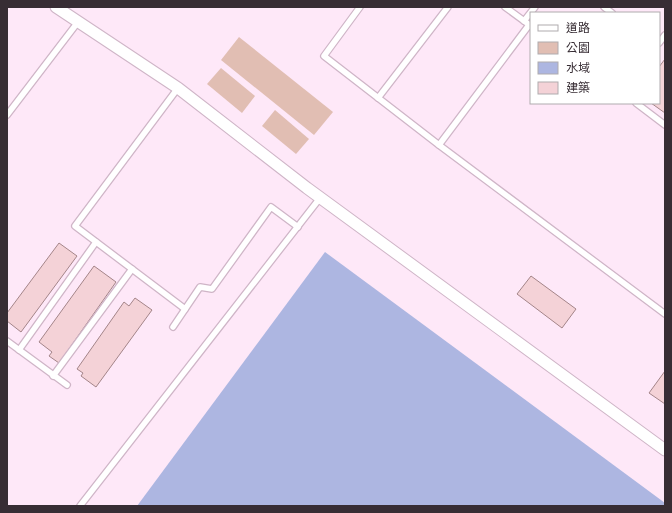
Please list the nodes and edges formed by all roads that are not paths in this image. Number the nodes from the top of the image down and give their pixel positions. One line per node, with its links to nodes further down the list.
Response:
1 (56, 7): 5 (street)
2 (360, 7): 8 (lane)
3 (448, 7): 8 (lane)
4 (505, 7): 6 (lane)
5 (78, 22): 7 (street); 10 (lane)
6 (528, 24): 12 (lane)
7 (178, 88): 13 (street); 15 (lane)
8 (378, 98): 12 (lane)
9 (637, 104): 11 (lane)
10 (8, 112)
11 (665, 125)
12 (439, 144): 18 (lane)
13 (320, 198): 14 (lane); 24 (street)
14 (298, 227): 17 (lane); 25 (lane)
15 (96, 242): 16 (lane); 21 (lane)
16 (132, 269): 17 (lane); 22 (lane)
17 (184, 310): 19 (lane)
18 (665, 314)
19 (173, 327)
20 (7, 341): 21 (lane)
21 (19, 350): 22 (lane)
22 (53, 376): 23 (lane)
23 (67, 385)
24 (665, 450)
25 (80, 506)

